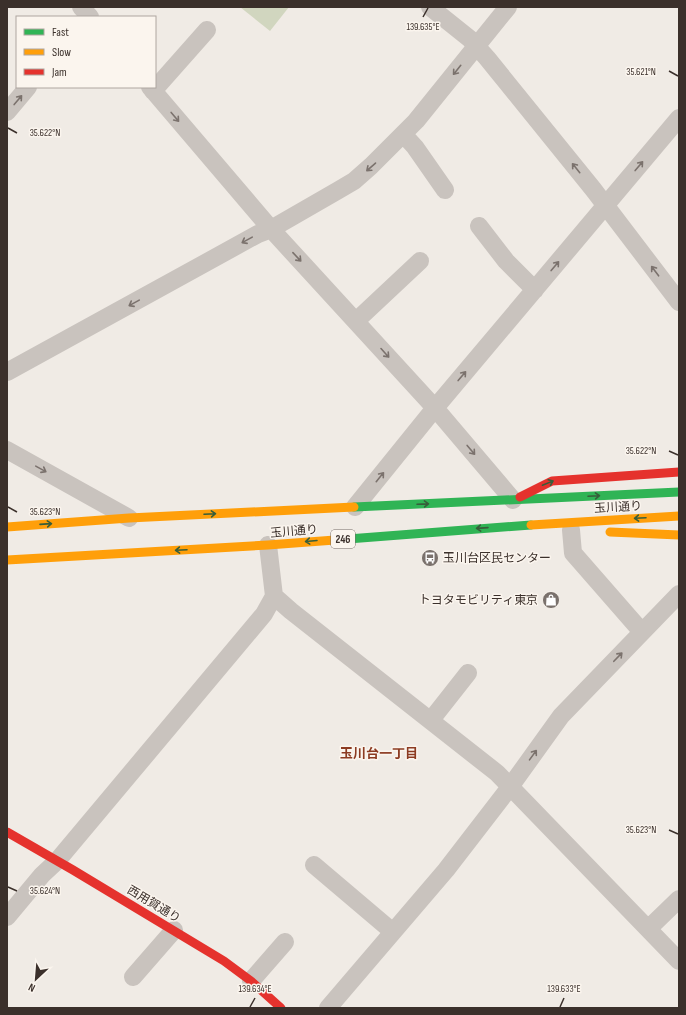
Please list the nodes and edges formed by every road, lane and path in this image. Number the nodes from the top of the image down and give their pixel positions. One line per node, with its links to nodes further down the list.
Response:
1 (430, 7): 4 (street)
2 (508, 7): 4 (street)
3 (207, 30): 5 (street)
4 (476, 46): 10 (street, one-way to 10); 12 (street, one-way to 4)
5 (156, 85)
6 (27, 88): 8 (street, one-way to 6)
7 (152, 89): 14 (street, one-way to 14)
8 (7, 112)
9 (679, 118): 12 (street, one-way to 9)
10 (404, 135): 11 (street); 14 (street, one-way to 14)
11 (445, 190)
12 (606, 207): 16 (street, one-way to 12); 17 (street, one-way to 12)
13 (479, 226): 16 (street)
14 (271, 229): 18 (street, one-way to 18); 19 (street, one-way to 19)
15 (420, 261): 18 (street)
16 (535, 290): 20 (street, one-way to 16)
17 (679, 302)
18 (356, 321): 20 (street, one-way to 20)
19 (7, 372)
20 (435, 408): 24 (street, one-way to 24); 25 (street, one-way to 20)
21 (7, 450): 27 (street, one-way to 27)
22 (679, 472): 24 (main road, one-way to 22)
23 (679, 492): 24 (main road, 玉川通り, one-way to 23)
24 (513, 500): 25 (main road, 玉川通り, one-way to 24)
25 (355, 507): 27 (main road, 玉川通り, one-way to 25)
26 (679, 516): 28 (main road, 玉川通り / 246, one-way to 28)
27 (129, 518): 29 (main road, 玉川通り, one-way to 27)
28 (505, 526): 30 (main road, 246); 33 (main road, 玉川通り / 246, one-way to 33)
29 (7, 527)
30 (579, 530): 37 (street)
31 (602, 532): 32 (main road)
32 (679, 535)
33 (268, 545): 34 (main road, 玉川通り / 246, one-way to 34); 36 (street)
34 (7, 560)
35 (679, 594): 37 (street)
36 (274, 596): 39 (street); 42 (street)
37 (642, 632): 40 (street, one-way to 37)
38 (468, 673): 39 (street)
39 (431, 720): 40 (street)
40 (510, 787): 46 (street); 48 (street)
41 (7, 832): 42 (main road, 西用賀通り)
42 (57, 861): 45 (street); 47 (main road, 西用賀通り)
43 (314, 865): 48 (street)
44 (679, 899): 46 (street)
45 (7, 917)
46 (648, 929): 50 (street)
47 (174, 930): 51 (street); 52 (main road, 西用賀通り)
48 (393, 932): 54 (street)
49 (285, 942): 52 (street)
50 (679, 961)
51 (133, 977)
52 (251, 981): 53 (main road, 西用賀通り)
53 (281, 1008)
54 (328, 1008)

